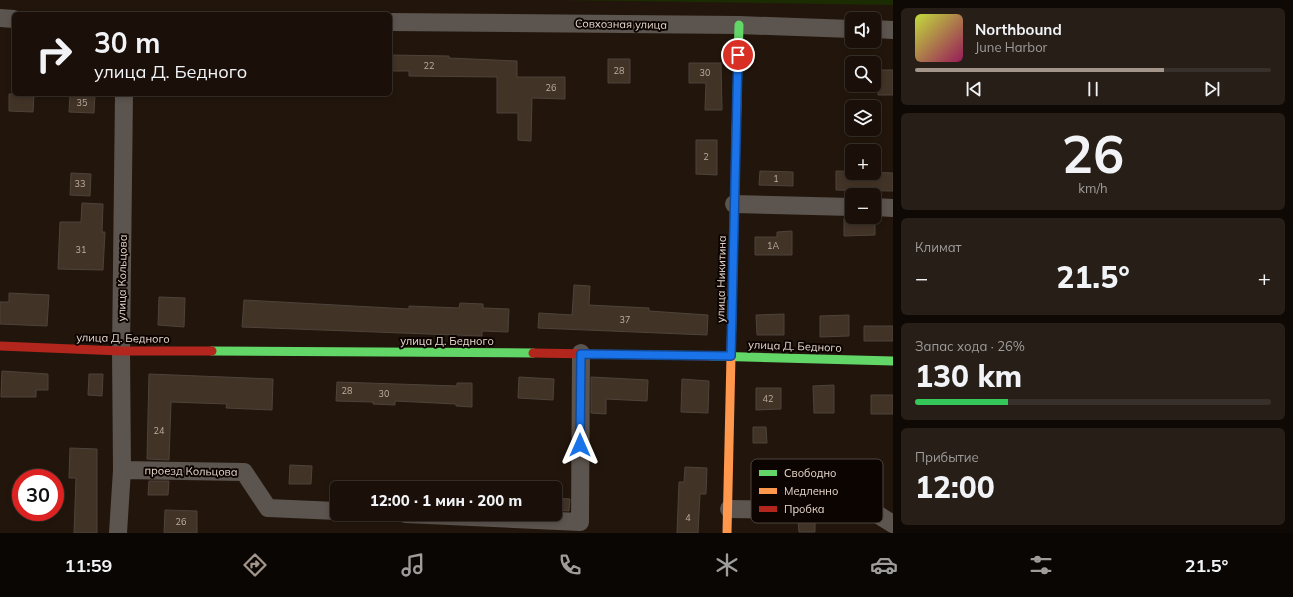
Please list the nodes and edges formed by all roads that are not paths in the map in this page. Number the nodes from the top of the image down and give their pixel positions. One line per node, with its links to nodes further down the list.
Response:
1 (0, 18): 2 (street)
2 (12, 19)
3 (392, 22): 4 (street, Совхозная улица)
4 (739, 25): 5 (street, Совхозная улица); 9 (street, улица Никитина)
5 (845, 29)
6 (881, 29): 7 (street)
7 (893, 30)
8 (124, 96): 14 (street, улица Кольцова)
9 (734, 204): 10 (street); 16 (street, улица Никитина)
10 (845, 207)
11 (881, 207): 12 (street)
12 (893, 208)
13 (0, 346): 14 (street, улица Д. Бедного)
14 (121, 350): 15 (street, улица Д. Бедного); 18 (street, улица Кольцова)
15 (581, 354): 16 (street, улица Д. Бедного); 23 (street)
16 (731, 356): 17 (street, улица Д. Бедного); 19 (street, улица Никитина)
17 (893, 361)
18 (122, 470): 21 (street, проезд Кольцова); 25 (street, улица Кольцова)
19 (728, 509): 20 (street); 26 (street, улица Никитина)
20 (751, 509)
21 (330, 511)
22 (883, 518): 24 (street)
23 (558, 521)
24 (893, 524)
25 (118, 533)
26 (727, 533)

